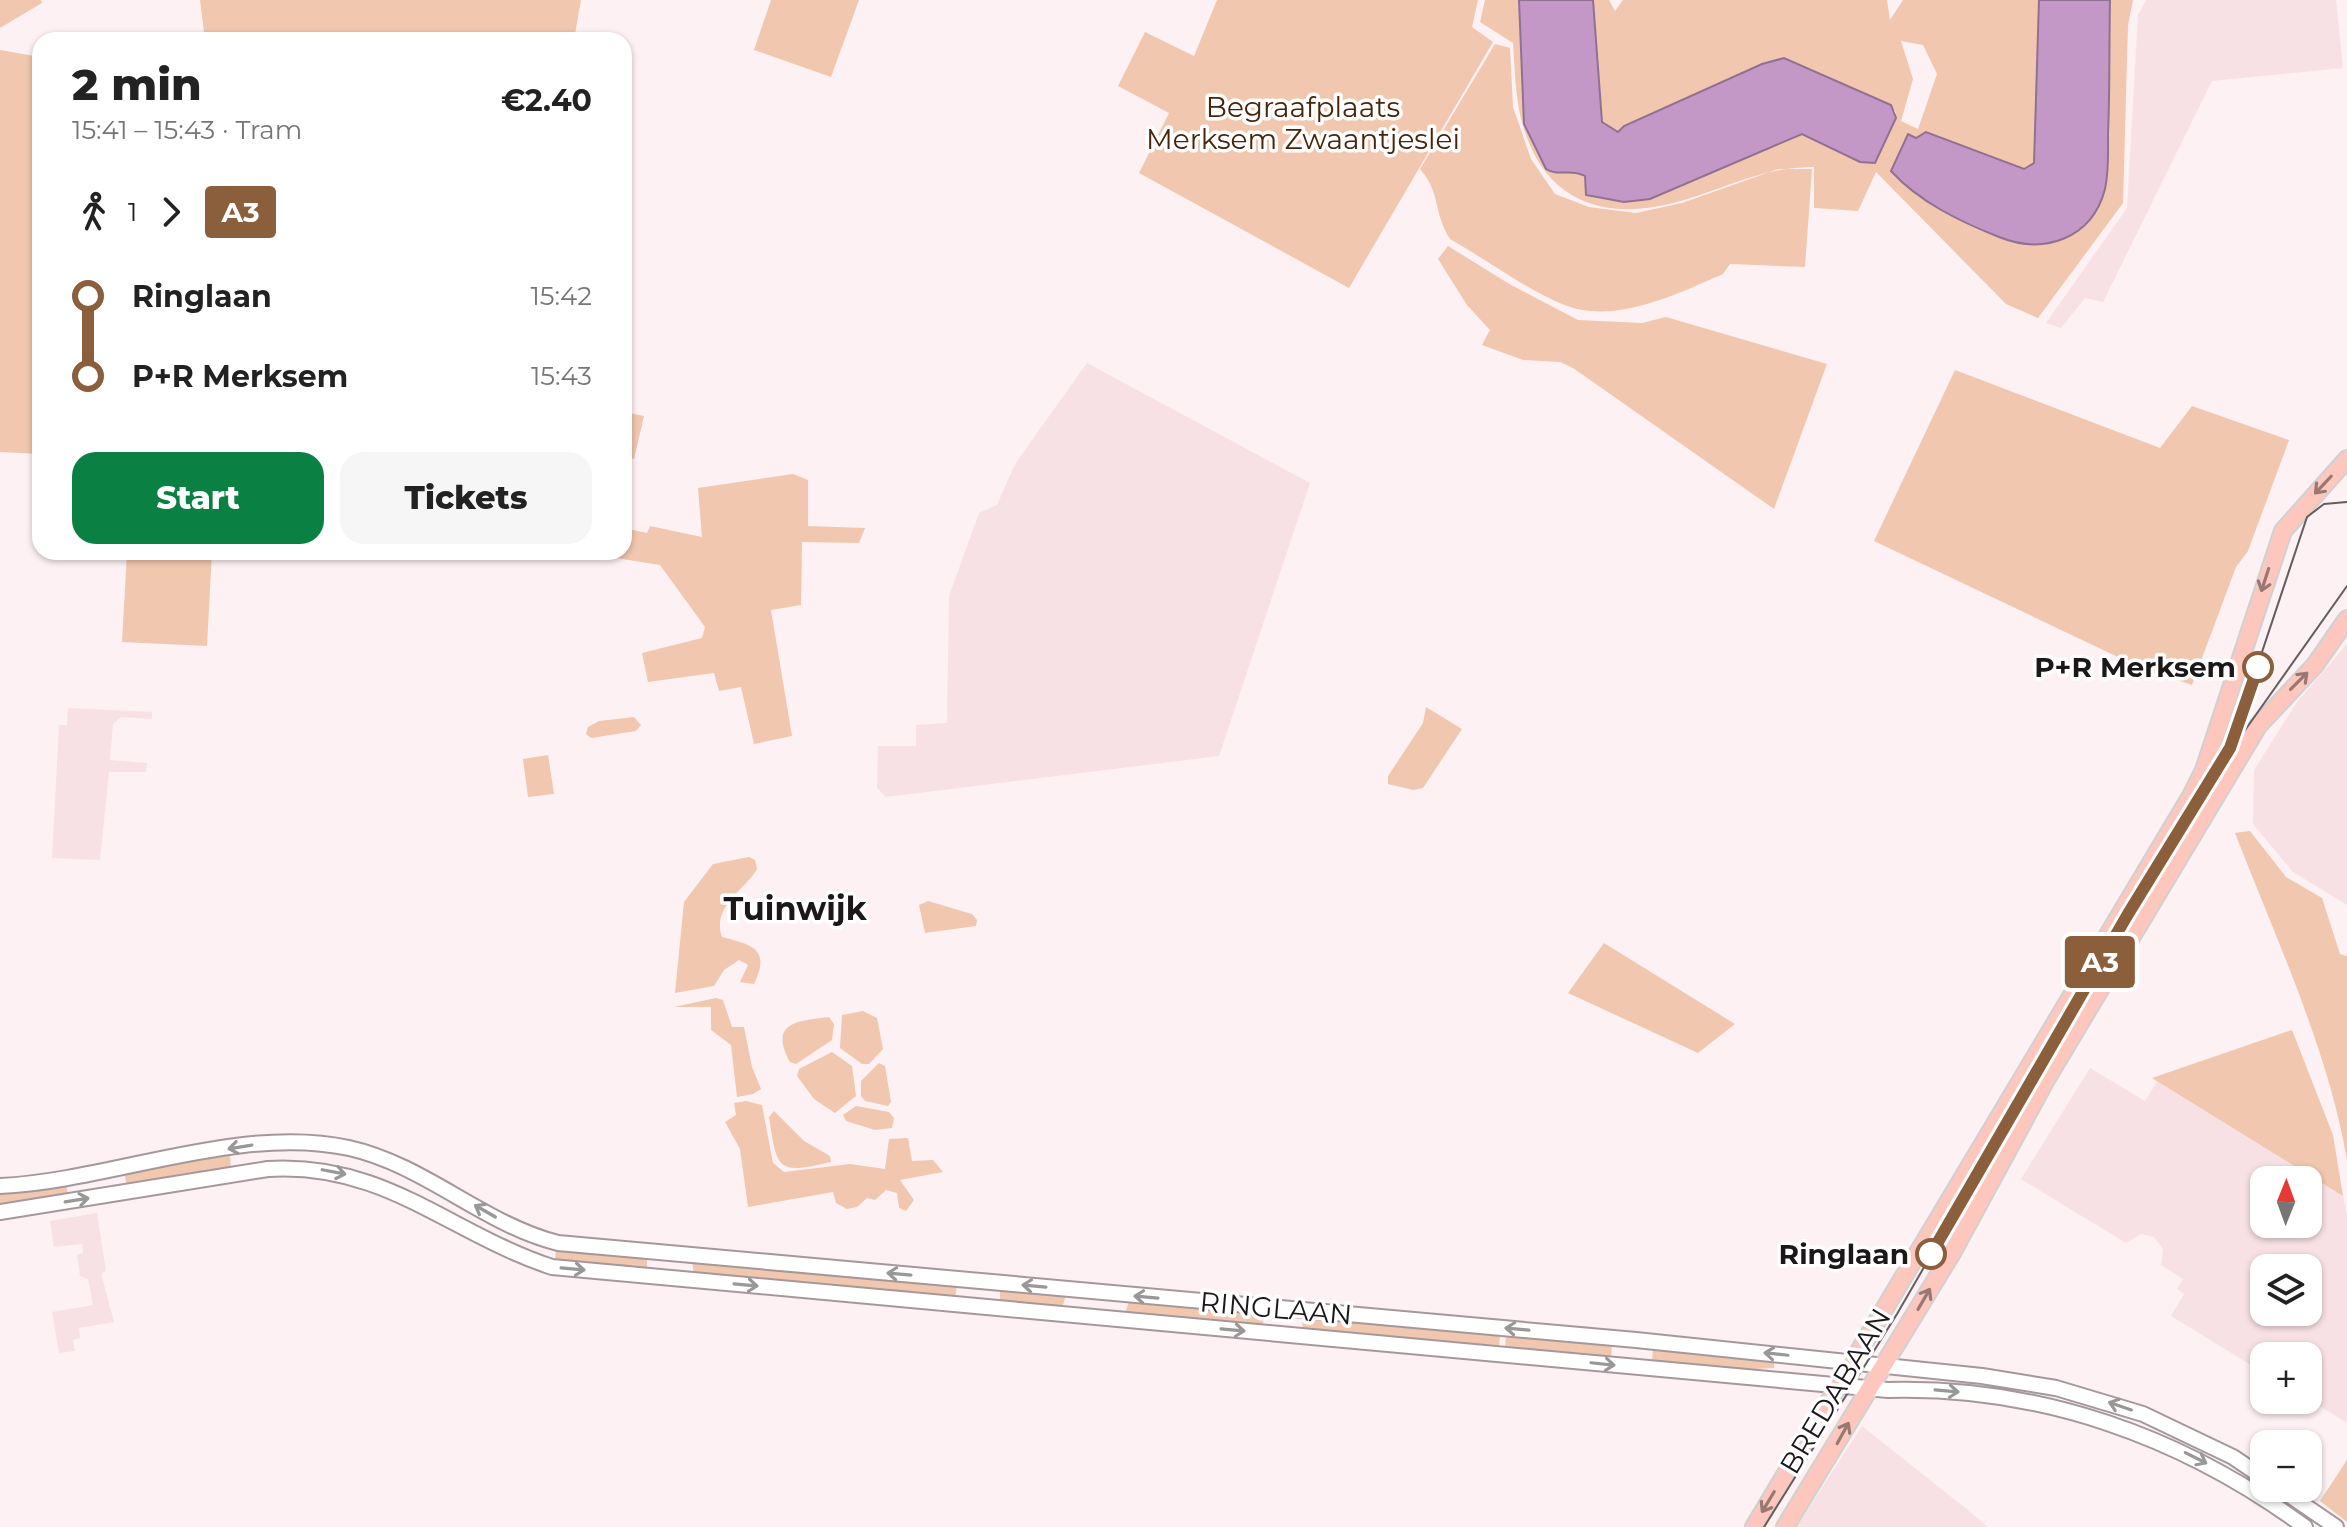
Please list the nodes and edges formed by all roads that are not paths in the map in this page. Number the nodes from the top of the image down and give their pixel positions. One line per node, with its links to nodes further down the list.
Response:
1 (2347, 459): 5 (main road, BREDABAAN, one-way to 5)
2 (2347, 619): 6 (main road, BREDABAAN, one-way to 2)
3 (0, 1186): 5 (street, RINGLAAN, one-way to 3)
4 (0, 1212): 7 (street, RINGLAAN, one-way to 7)
5 (1853, 1361): 6 (street, RINGLAAN); 7 (main road, BREDABAAN)
6 (1884, 1365): 8 (main road, BREDABAAN); 9 (street, RINGLAAN, one-way to 6)
7 (1840, 1384): 8 (street, RINGLAAN); 12 (main road, BREDABAAN, one-way to 12)
8 (1869, 1387): 11 (street, RINGLAAN, one-way to 11); 13 (main road, BREDABAAN, one-way to 8)
9 (2250, 1470)
10 (2299, 1502): 14 (street)
11 (2301, 1524)
12 (1754, 1527)
13 (1785, 1527)
14 (2336, 1527)

